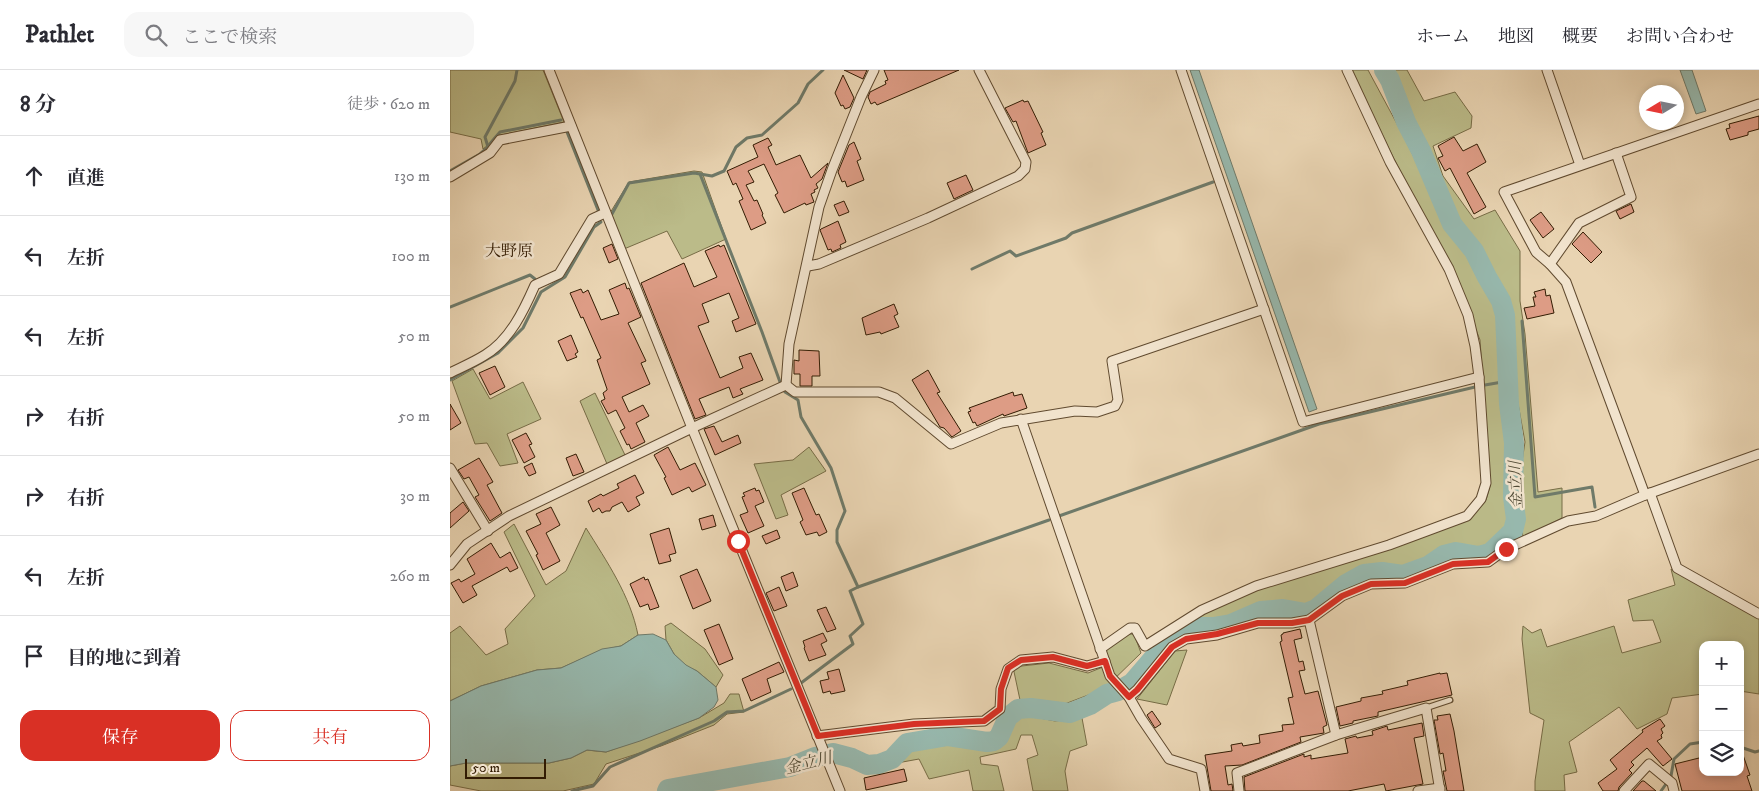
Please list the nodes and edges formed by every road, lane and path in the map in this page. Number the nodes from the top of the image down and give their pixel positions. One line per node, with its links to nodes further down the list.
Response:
1 (549, 70): 8 (street)
2 (874, 70): 14 (street)
3 (978, 70): 14 (street)
4 (1181, 70): 15 (street)
5 (1347, 70): 17 (street)
6 (1547, 70): 10 (street)
7 (1759, 104): 9 (street)
8 (571, 126): 11 (street); 12 (street)
9 (1616, 153): 10 (street); 13 (street)
10 (1580, 165): 13 (street)
11 (450, 177)
12 (606, 213): 16 (street); 20 (street)
13 (1550, 264): 23 (street)
14 (808, 266): 18 (street)
15 (1264, 309): 17 (street); 19 (street)
16 (450, 373)
17 (1479, 377): 28 (street)
18 (786, 385): 19 (street); 20 (street)
19 (1020, 420): 28 (street)
20 (692, 428): 24 (street); 34 (street)
21 (1759, 454): 23 (street)
22 (450, 468): 24 (street)
23 (1647, 494): 26 (street); 27 (street)
24 (488, 531): 25 (street)
25 (450, 565)
26 (1759, 614)
27 (1309, 620): 30 (street); 33 (street)
28 (1100, 649): 29 (street)
29 (1105, 661): 30 (street); 34 (street)
30 (1129, 697): 37 (street)
31 (1450, 700): 32 (lane)
32 (1426, 708): 33 (street); 35 (street)
33 (1336, 735): 38 (street)
34 (818, 736): 36 (street)
35 (1440, 789): 39 (street)
36 (840, 791)
37 (1205, 791)
38 (1239, 791)
39 (1418, 791)
40 (1624, 791): 41 (street)
41 (1674, 791)

